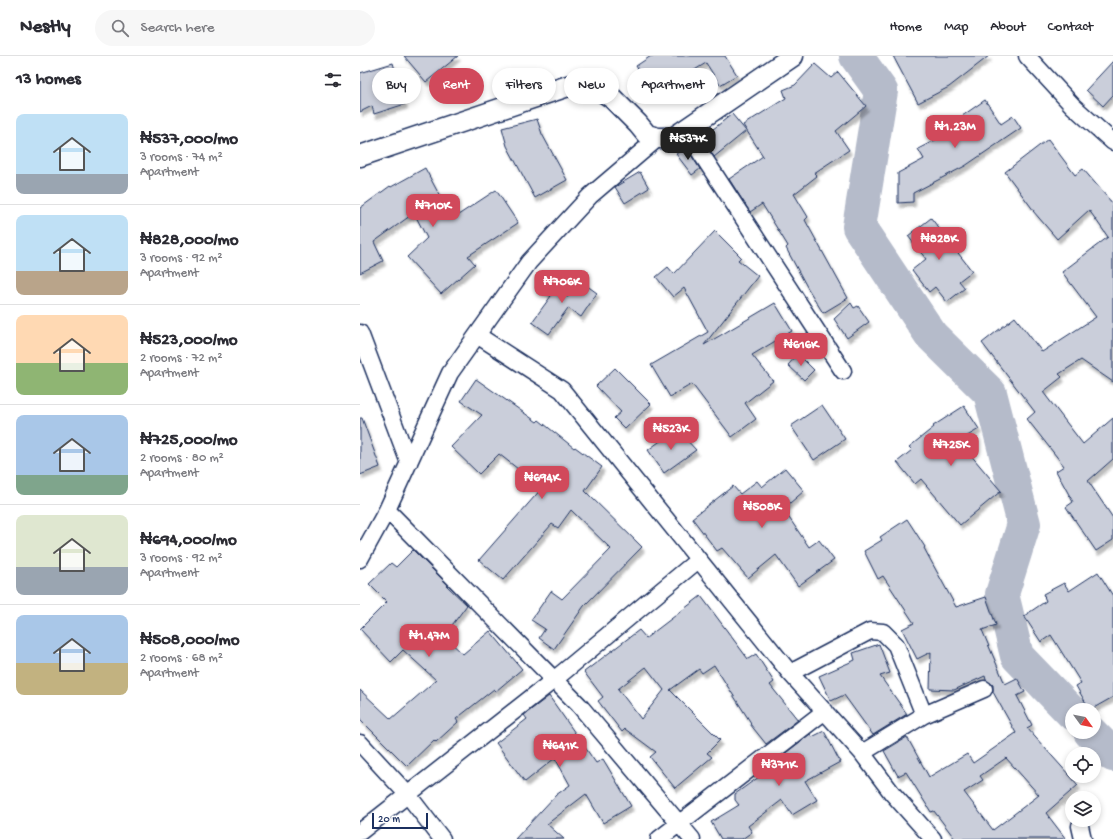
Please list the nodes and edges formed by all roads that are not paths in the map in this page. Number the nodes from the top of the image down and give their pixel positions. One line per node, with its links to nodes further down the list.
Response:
1 (793, 56): 3 (street)
2 (1027, 56): 5 (street)
3 (685, 129): 4 (street); 9 (street)
4 (658, 138): 6 (street); 8 (street)
5 (1113, 142)
6 (360, 156)
7 (360, 333): 10 (street)
8 (477, 335): 10 (street); 13 (street)
9 (843, 371)
10 (409, 463): 11 (street)
11 (387, 510): 12 (street); 15 (street)
12 (360, 559)
13 (698, 560): 14 (street); 15 (street)
14 (790, 673): 17 (street); 18 (street)
15 (555, 679): 21 (street); 22 (street)
16 (984, 689): 18 (street)
17 (825, 711): 20 (street); 22 (street)
18 (924, 715): 20 (street)
19 (360, 743): 21 (street)
20 (862, 753): 27 (street)
21 (408, 794): 23 (street); 24 (street)
22 (680, 822): 25 (street); 26 (street)
23 (360, 832)
24 (442, 839)
25 (659, 839)
26 (692, 839)
27 (933, 839)

